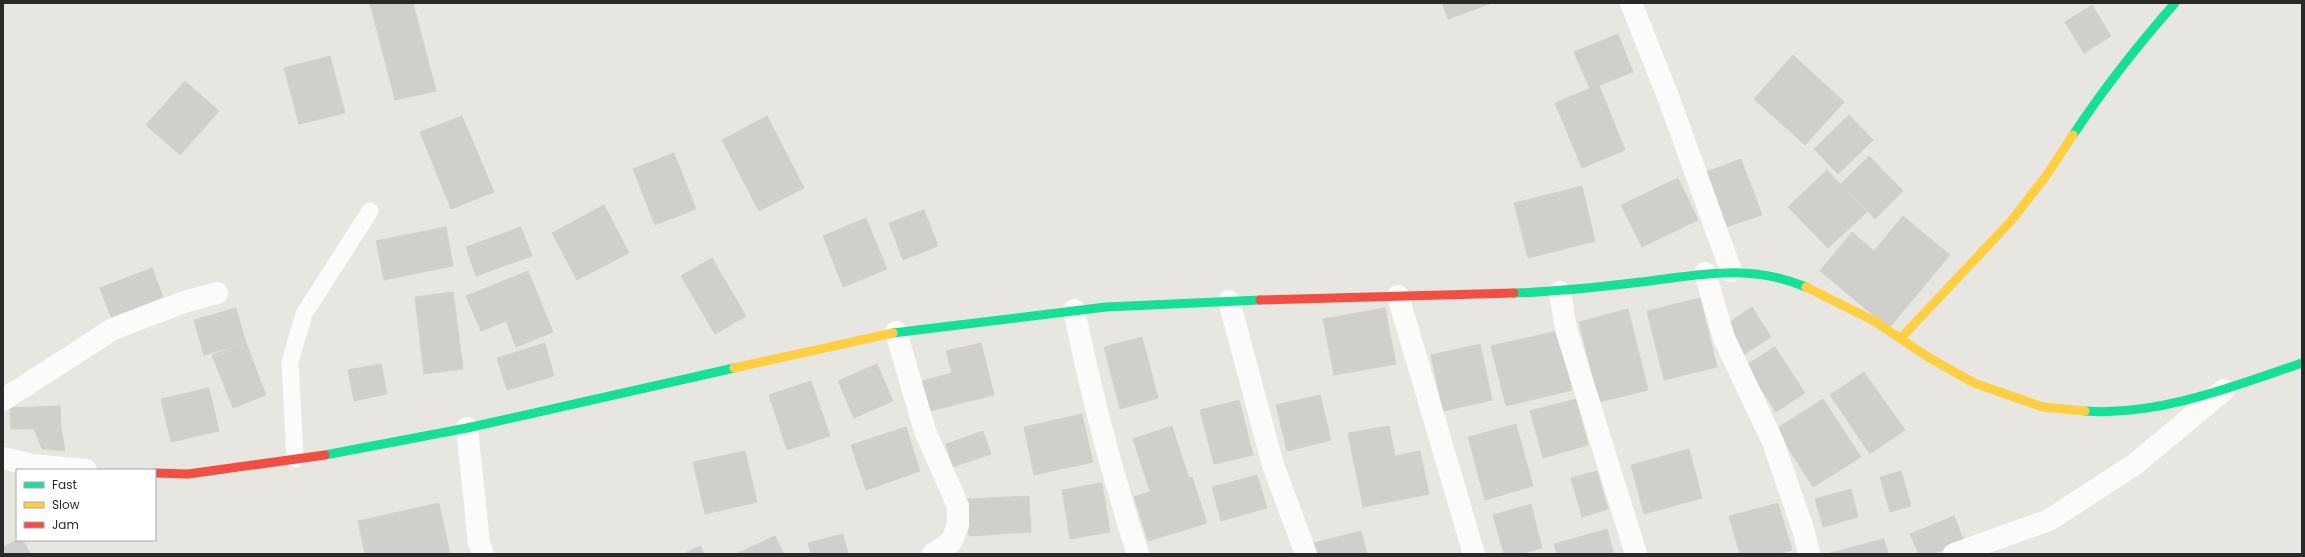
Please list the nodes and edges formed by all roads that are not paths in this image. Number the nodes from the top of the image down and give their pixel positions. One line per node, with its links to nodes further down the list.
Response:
1 (1631, 3): 4 (street)
2 (2175, 3): 12 (street)
3 (370, 211): 18 (lane)
4 (1731, 271): 5 (street); 12 (street)
5 (1705, 273): 6 (street); 27 (street)
6 (1560, 292): 8 (street); 26 (street)
7 (217, 293): 15 (street)
8 (1398, 296): 9 (street); 25 (street)
9 (1229, 301): 10 (street); 24 (street)
10 (1074, 310): 11 (street); 23 (street)
11 (896, 332): 16 (street); 22 (street)
12 (1901, 338): 14 (street)
13 (2302, 362): 14 (street)
14 (2224, 390): 28 (street)
15 (3, 400)
16 (467, 428): 18 (street); 21 (street)
17 (3, 458): 19 (street)
18 (295, 459): 20 (street)
19 (75, 469)
20 (156, 473)
21 (483, 554)
22 (933, 554)
23 (1138, 554)
24 (1306, 554)
25 (1474, 554)
26 (1636, 554)
27 (1809, 554)
28 (1954, 554)

